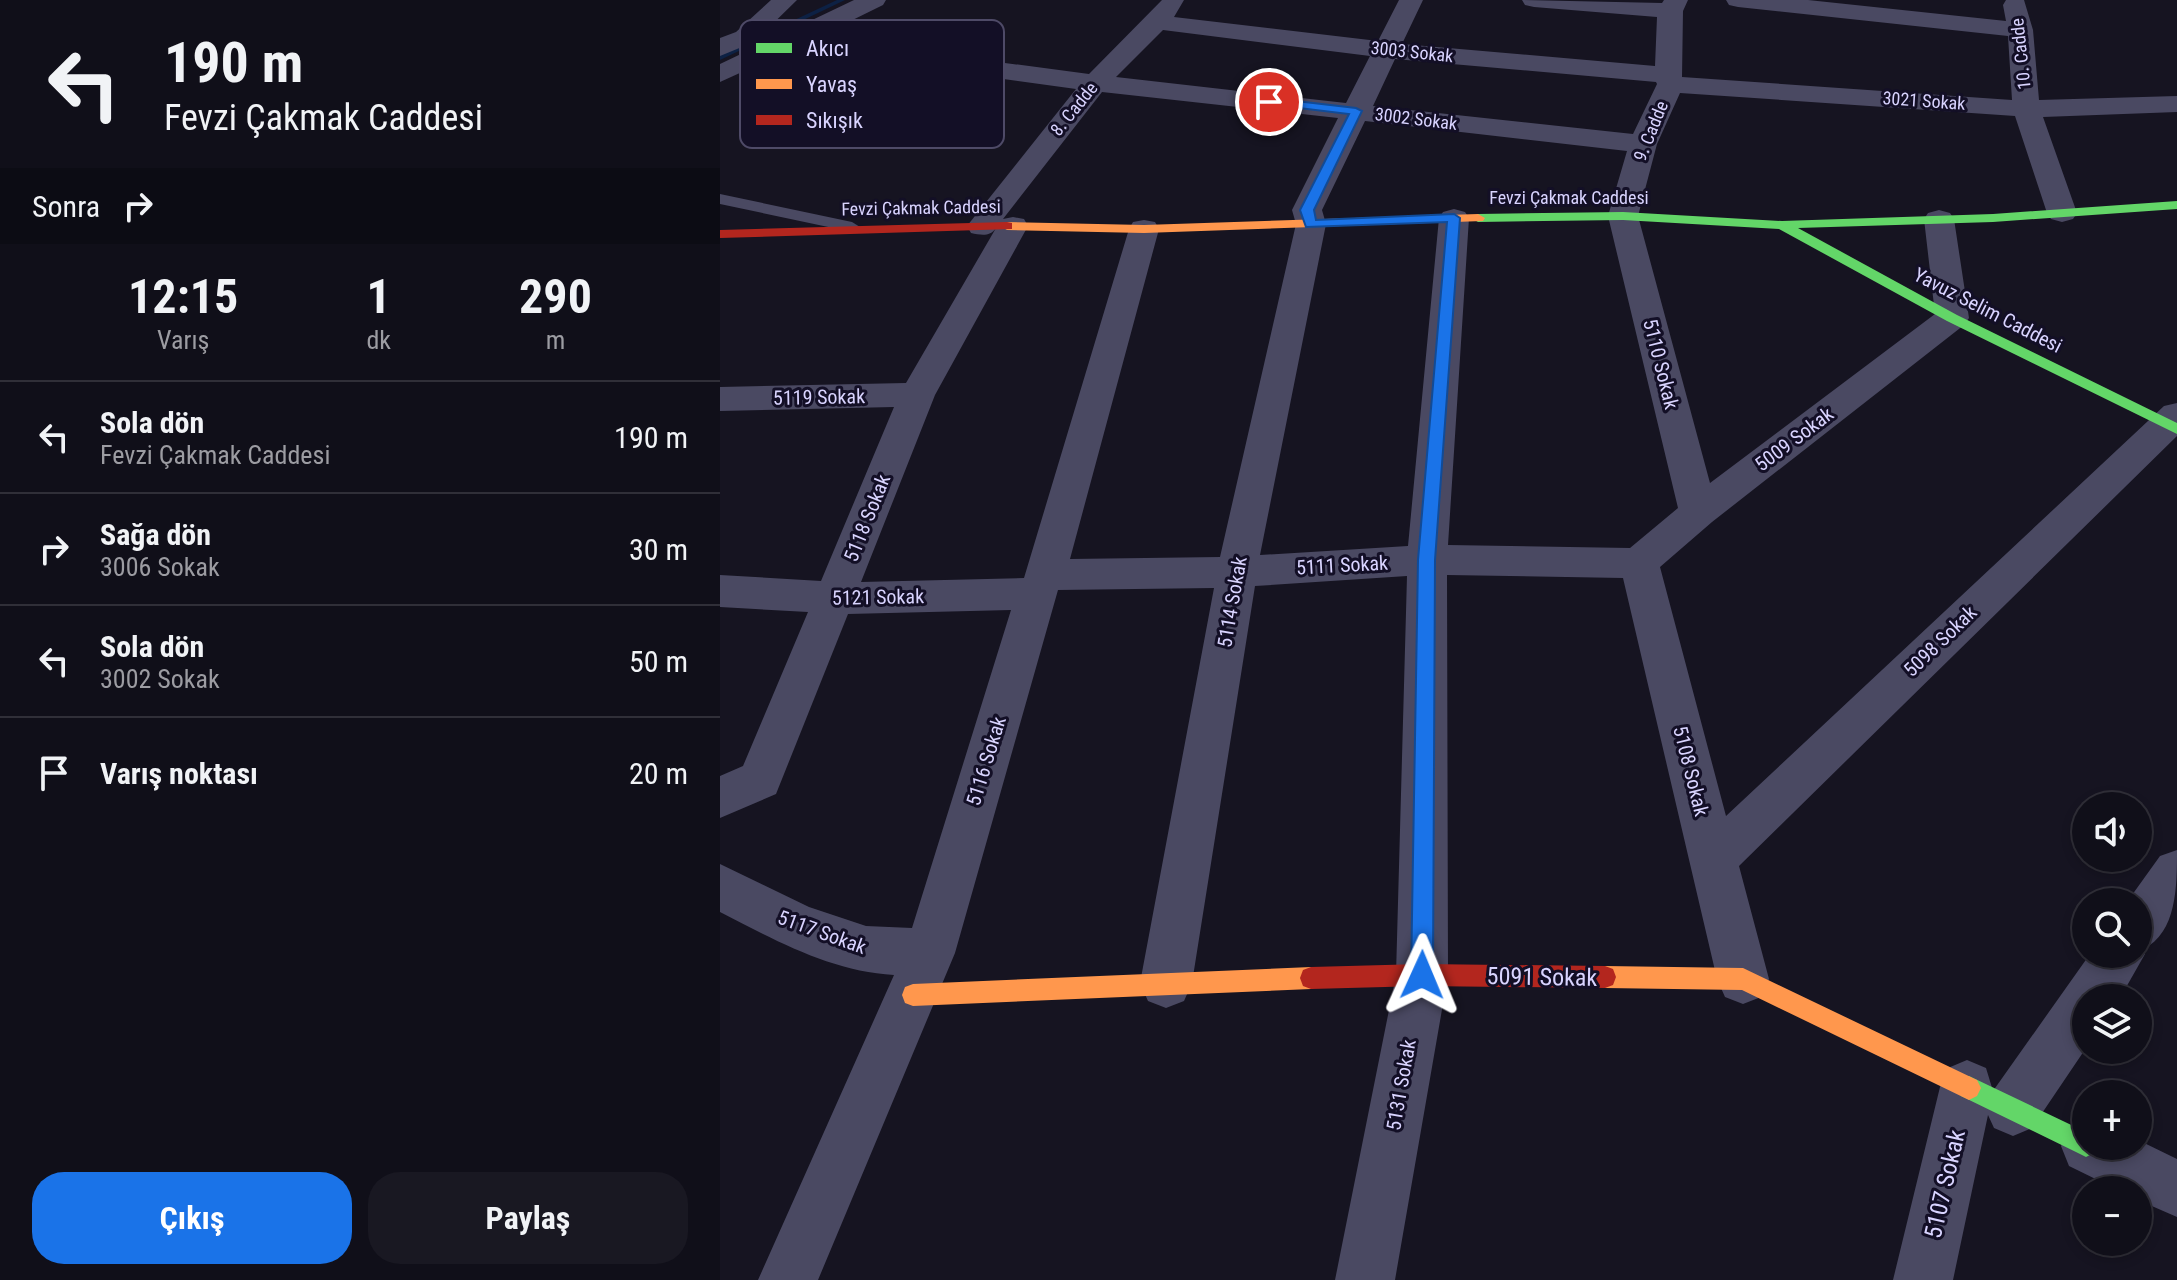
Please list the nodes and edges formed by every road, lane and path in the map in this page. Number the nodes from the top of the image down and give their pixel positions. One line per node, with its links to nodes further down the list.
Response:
1 (785, 0): 9 (street)
2 (874, 0): 10 (street)
3 (1174, 0): 11 (street, 8. Cadde)
4 (1411, 0): 15 (street, 5114 Sokak)
5 (1534, 0): 8 (street)
6 (1738, 0): 12 (street)
7 (2014, 0): 12 (street, 10. Cadde)
8 (1673, 5): 19 (street, 9. Cadde)
9 (763, 20)
10 (833, 20)
11 (1157, 22): 15 (street, 3003 Sokak); 20 (street, 8. Cadde)
12 (2020, 30): 22 (street, 10. Cadde)
13 (740, 39): 14 (street)
14 (720, 48)
15 (1384, 49): 19 (street, 3003 Sokak); 23 (street, 5114 Sokak)
16 (740, 65): 18 (street)
17 (1004, 71): 20 (street, 3002 Sokak)
18 (720, 74)
19 (1669, 79): 22 (street, 3021 Sokak); 24 (street, 9. Cadde)
20 (1095, 83): 23 (street, 3002 Sokak); 33 (street, 8. Cadde)
21 (2177, 104): 22 (street, 3021 Sokak)
22 (2026, 109): 27 (street, 10. Cadde)
23 (1356, 111): 24 (street, 3002 Sokak); 31 (street, 5114 Sokak)
24 (1643, 144): 28 (street, 9. Cadde)
25 (720, 199): 35 (lane)
26 (2177, 205): 27 (street, Fevzi Çakmak Caddesi)
27 (2062, 213): 30 (street, Fevzi Çakmak Caddesi)
28 (1623, 216): 29 (street, Fevzi Çakmak Caddesi); 32 (street, Fevzi Çakmak Caddesi); 41 (street, 5110 Sokak)
29 (1454, 218): 31 (street, Fevzi Çakmak Caddesi); 42 (street, 5131 Sokak)
30 (1939, 219): 32 (street, Fevzi Çakmak Caddesi); 37 (street)
31 (1311, 224): 34 (street, Fevzi Çakmak Caddesi); 44 (street, 5114 Sokak)
32 (1782, 225): 37 (street, Yavuz Selim Caddesi)
33 (998, 226): 34 (street, Fevzi Çakmak Caddesi); 35 (street, Fevzi Çakmak Caddesi); 38 (street, 5118 Sokak)
34 (1144, 229): 45 (street, 5116 Sokak)
35 (864, 230): 36 (street, Fevzi Çakmak Caddesi)
36 (720, 234)
37 (1952, 318): 40 (street, Yavuz Selim Caddesi); 41 (street, 5009 Sokak)
38 (917, 395): 39 (street, 5119 Sokak); 47 (street, 5118 Sokak)
39 (725, 407)
40 (2173, 423): 49 (street, 5098 Sokak)
41 (1698, 512): 43 (street, 5009 Sokak)
42 (1427, 560): 43 (street, 5111 Sokak); 44 (street, 5111 Sokak); 54 (street, 5131 Sokak)
43 (1639, 563): 49 (street, 5108 Sokak)
44 (1237, 572): 45 (street, 5111 Sokak); 56 (street, 5114 Sokak)
45 (1041, 584): 47 (street, 5121 Sokak); 53 (street, 5116 Sokak)
46 (720, 591): 47 (street, 5121 Sokak)
47 (835, 598): 48 (street, 5118 Sokak)
48 (720, 798)
49 (1713, 859): 55 (street, 5108 Sokak)
50 (2177, 872): 52 (street)
51 (720, 887): 53 (street, 5117 Sokak)
52 (2152, 908)
53 (921, 974): 56 (street, 5091 Sokak); 62 (street, 5116 Sokak)
54 (1422, 975): 55 (street, 5091 Sokak); 56 (street, 5091 Sokak); 63 (street, 5131 Sokak)
55 (1743, 979): 58 (street, 5091 Sokak)
56 (1166, 983)
57 (2072, 1017): 58 (street)
58 (1990, 1098): 59 (street, 5091 Sokak); 64 (street, 5107 Sokak)
59 (2072, 1138)
60 (2118, 1160): 61 (street, 5091 Sokak)
61 (2177, 1189)
62 (788, 1280)
63 (1365, 1280)
64 (1923, 1280)

